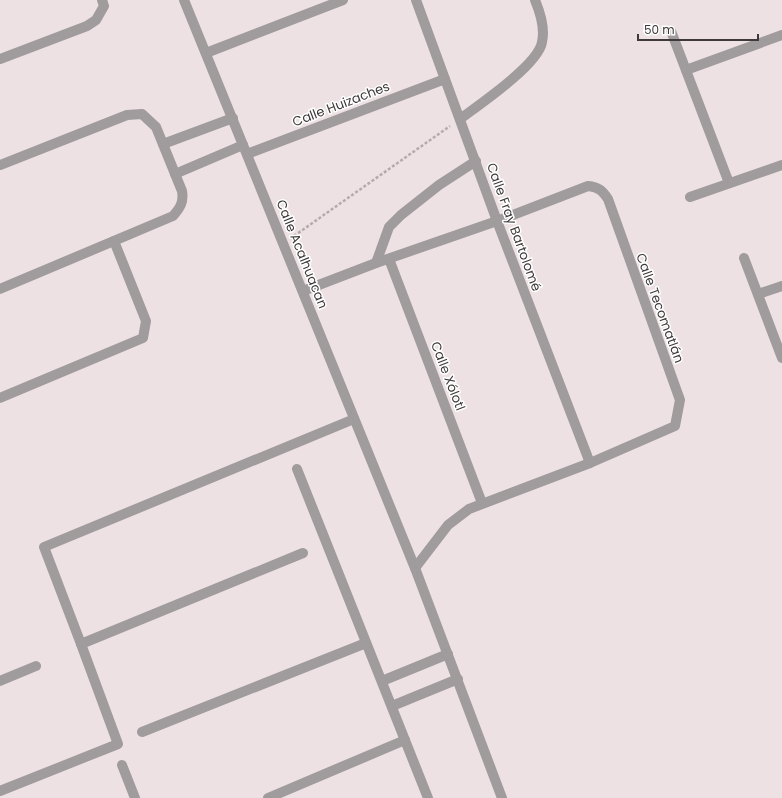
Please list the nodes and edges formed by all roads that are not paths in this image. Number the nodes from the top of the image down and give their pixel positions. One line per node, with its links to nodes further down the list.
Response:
1 (102, 0): 9 (street)
2 (184, 0): 8 (street, Calle Acalhuacan)
3 (343, 0): 8 (street)
4 (416, 0): 11 (street, Calle Fray Bartolomé)
5 (535, 0): 13 (street)
6 (671, 31): 10 (street)
7 (782, 34): 10 (street)
8 (206, 53): 12 (street, Calle Acalhuacan)
9 (0, 59)
10 (686, 70): 20 (street)
11 (445, 79): 13 (street, Calle Fray Bartolomé); 15 (street, Calle Huizaches)
12 (233, 118): 14 (street); 15 (street, Calle Acalhuacan)
13 (460, 119): 16 (street, Calle Fray Bartolomé)
14 (163, 144): 17 (street); 19 (street)
15 (245, 149): 19 (street, Calle Huizaches); 29 (street, Calle Acalhuacan)
16 (476, 161): 22 (street, Calle Fray Bartolomé); 26 (street)
17 (0, 165)
18 (782, 165): 20 (street)
19 (175, 174): 23 (street)
20 (729, 183): 21 (street)
21 (690, 196)
22 (497, 222): 25 (street); 34 (street, Calle Fray Bartolomé); 34 (street, Calle Tecomatlán)
23 (114, 241): 28 (street); 32 (street)
24 (744, 258): 30 (street)
25 (389, 259): 26 (street); 36 (street, Calle Xólotl)
26 (376, 263): 29 (street)
27 (782, 286): 30 (street)
28 (0, 288)
29 (304, 291): 33 (street, Calle Acalhuacan)
30 (758, 294): 31 (street)
31 (782, 358)
32 (0, 398)
33 (354, 419): 38 (street, Calle Acalhuacan); 40 (street)
34 (590, 463): 36 (street)
35 (296, 469): 39 (street)
36 (482, 503): 38 (street)
37 (303, 553): 40 (street)
38 (416, 568): 41 (street, Calle Acalhuacan)
39 (366, 643): 45 (street); 47 (street)
40 (81, 644): 50 (street)
41 (448, 654): 43 (street, Calle Acalhuacan); 45 (street)
42 (36, 666): 44 (street)
43 (458, 679): 46 (street); 54 (street, Calle Acalhuacan)
44 (0, 681)
45 (382, 681): 46 (street)
46 (392, 706): 48 (street)
47 (142, 732)
48 (405, 740): 52 (street); 53 (street)
49 (122, 765): 51 (street)
50 (0, 791)
51 (135, 798)
52 (268, 798)
53 (428, 798)
54 (502, 798)

